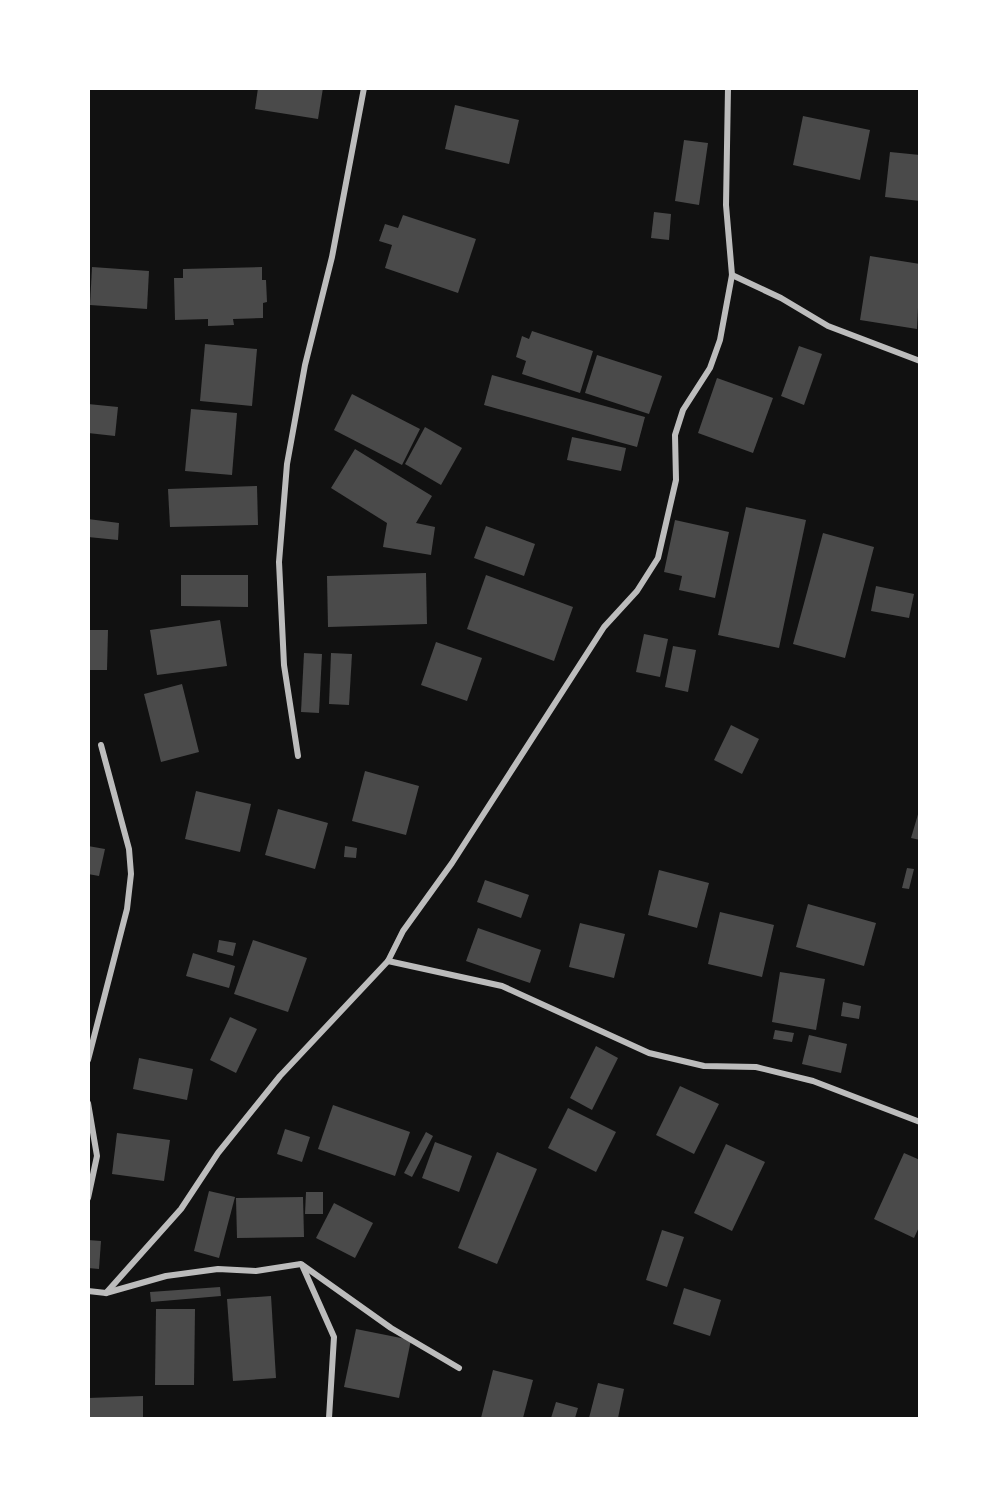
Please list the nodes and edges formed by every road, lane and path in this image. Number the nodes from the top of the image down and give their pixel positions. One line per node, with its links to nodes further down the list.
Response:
1 (364, 88): 6 (street)
2 (728, 88): 3 (street)
3 (732, 275): 4 (street); 7 (street)
4 (920, 361)
5 (101, 745): 8 (street)
6 (298, 756)
7 (388, 961): 10 (street); 14 (street)
8 (88, 1060)
9 (88, 1103): 11 (street)
10 (920, 1122)
11 (88, 1197)
12 (302, 1264): 14 (street); 15 (street); 16 (street)
13 (88, 1291): 14 (street)
14 (106, 1293)
15 (459, 1368)
16 (329, 1419)

